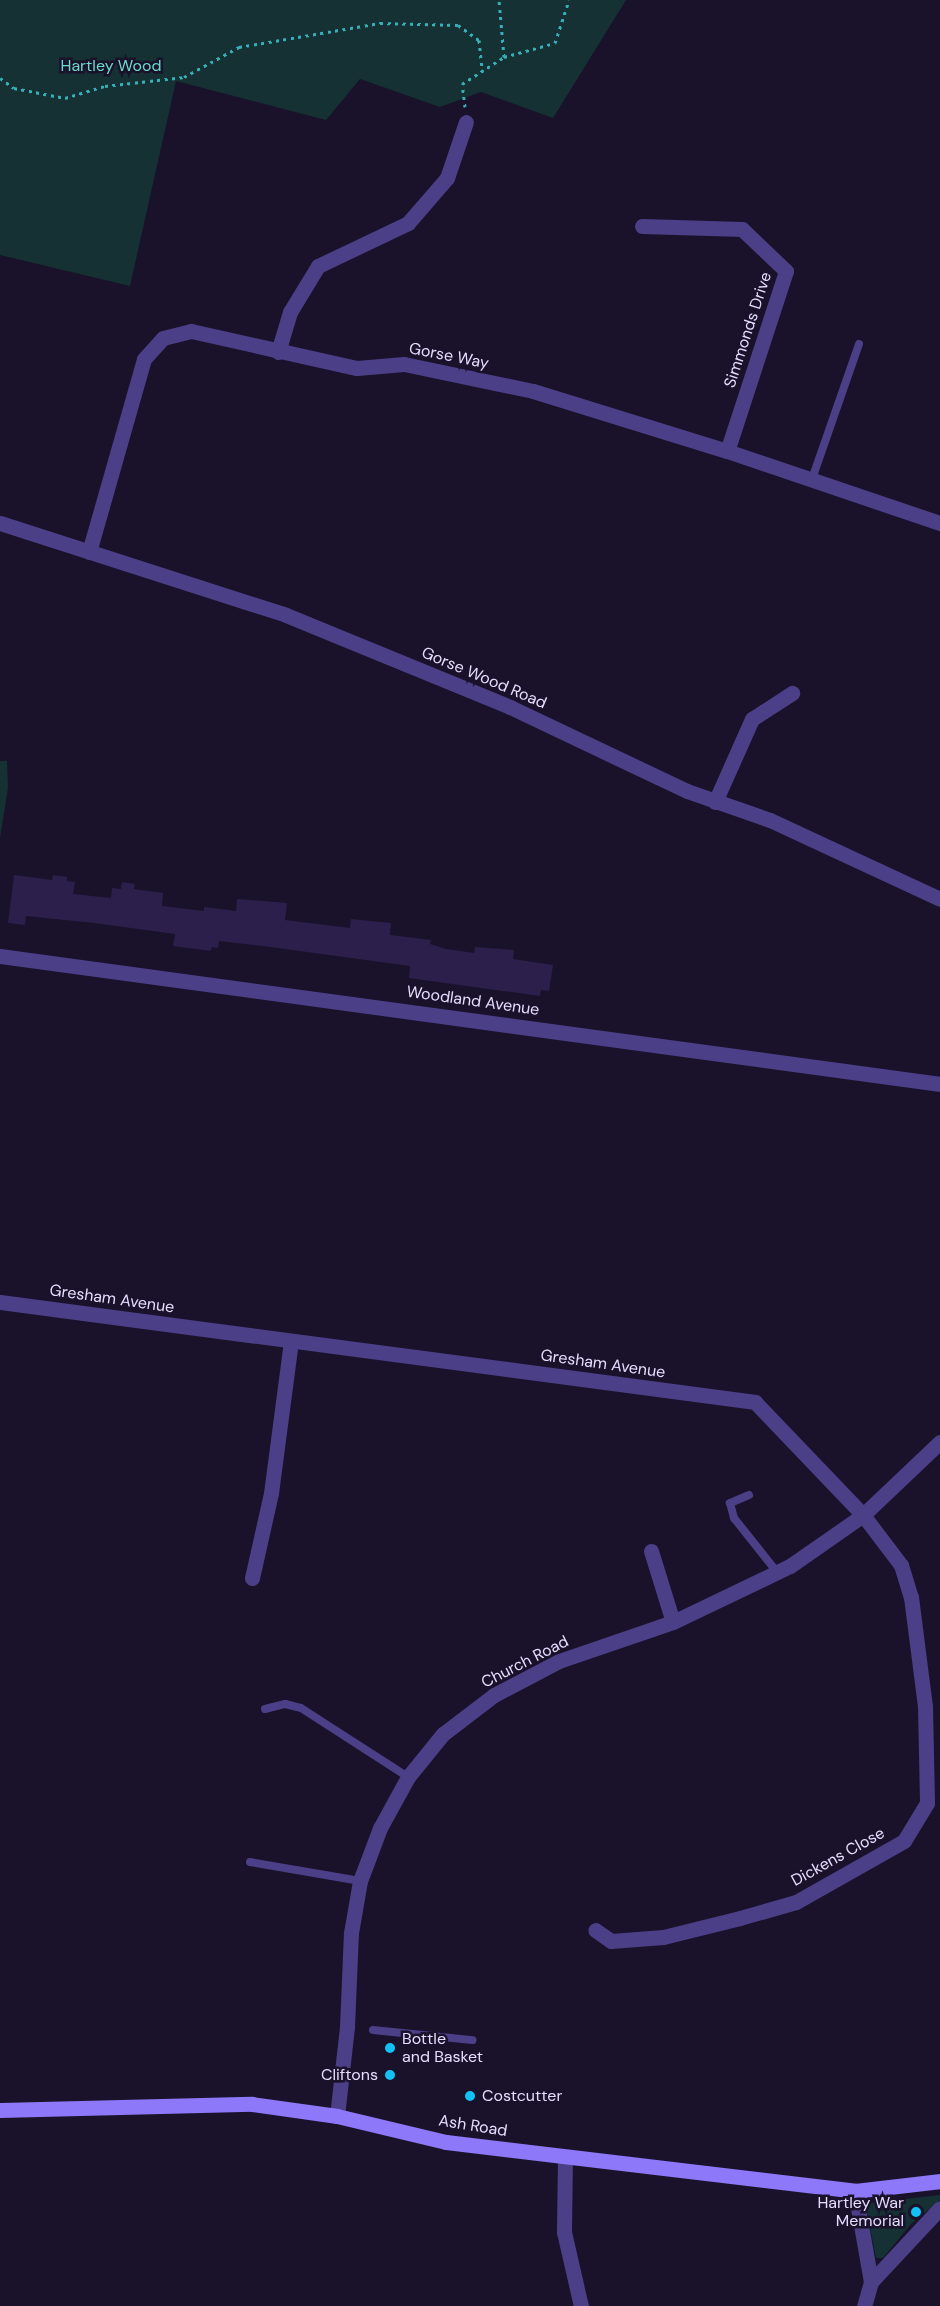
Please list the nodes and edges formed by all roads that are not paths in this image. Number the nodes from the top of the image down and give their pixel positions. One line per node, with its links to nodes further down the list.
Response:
1 (466, 122): 4 (street)
2 (642, 226): 5 (street, Simmonds Drive)
3 (859, 344): 6 (lane)
4 (278, 352): 5 (street, Gorse Way); 9 (street, Gorse Way)
5 (727, 451): 6 (street, Gorse Way)
6 (812, 479): 7 (street, Gorse Way)
7 (940, 523)
8 (0, 524): 9 (street, Gorse Wood Road)
9 (89, 552): 11 (street, Gorse Wood Road)
10 (792, 693): 11 (street)
11 (715, 802): 12 (street, Gorse Wood Road)
12 (940, 899)
13 (0, 956): 14 (street, Woodland Avenue)
14 (940, 1084)
15 (0, 1302): 16 (street, Gresham Avenue)
16 (291, 1341): 19 (street, Gresham Avenue); 22 (street)
17 (940, 1442): 19 (street, Church Road)
18 (749, 1495): 21 (lane)
19 (863, 1515): 21 (street, Church Road); 28 (street, Dickens Close)
20 (651, 1551): 23 (street)
21 (777, 1572): 23 (street, Church Road)
22 (252, 1578)
23 (673, 1622): 25 (street, Church Road)
24 (265, 1709): 25 (lane)
25 (408, 1777): 27 (street, Church Road)
26 (250, 1862): 27 (lane)
27 (360, 1881): 32 (street, Church Road)
28 (595, 1930)
29 (374, 2030): 30 (lane)
30 (472, 2040)
31 (0, 2110): 32 (street, Ash Road)
32 (337, 2116): 33 (street, Ash Road)
33 (565, 2157): 35 (street, Ash Road); 38 (street)
34 (940, 2181): 35 (street, Ash Road)
35 (855, 2191): 37 (street)
36 (940, 2208): 37 (street)
37 (870, 2282): 39 (street)
38 (581, 2306)
39 (864, 2306)

